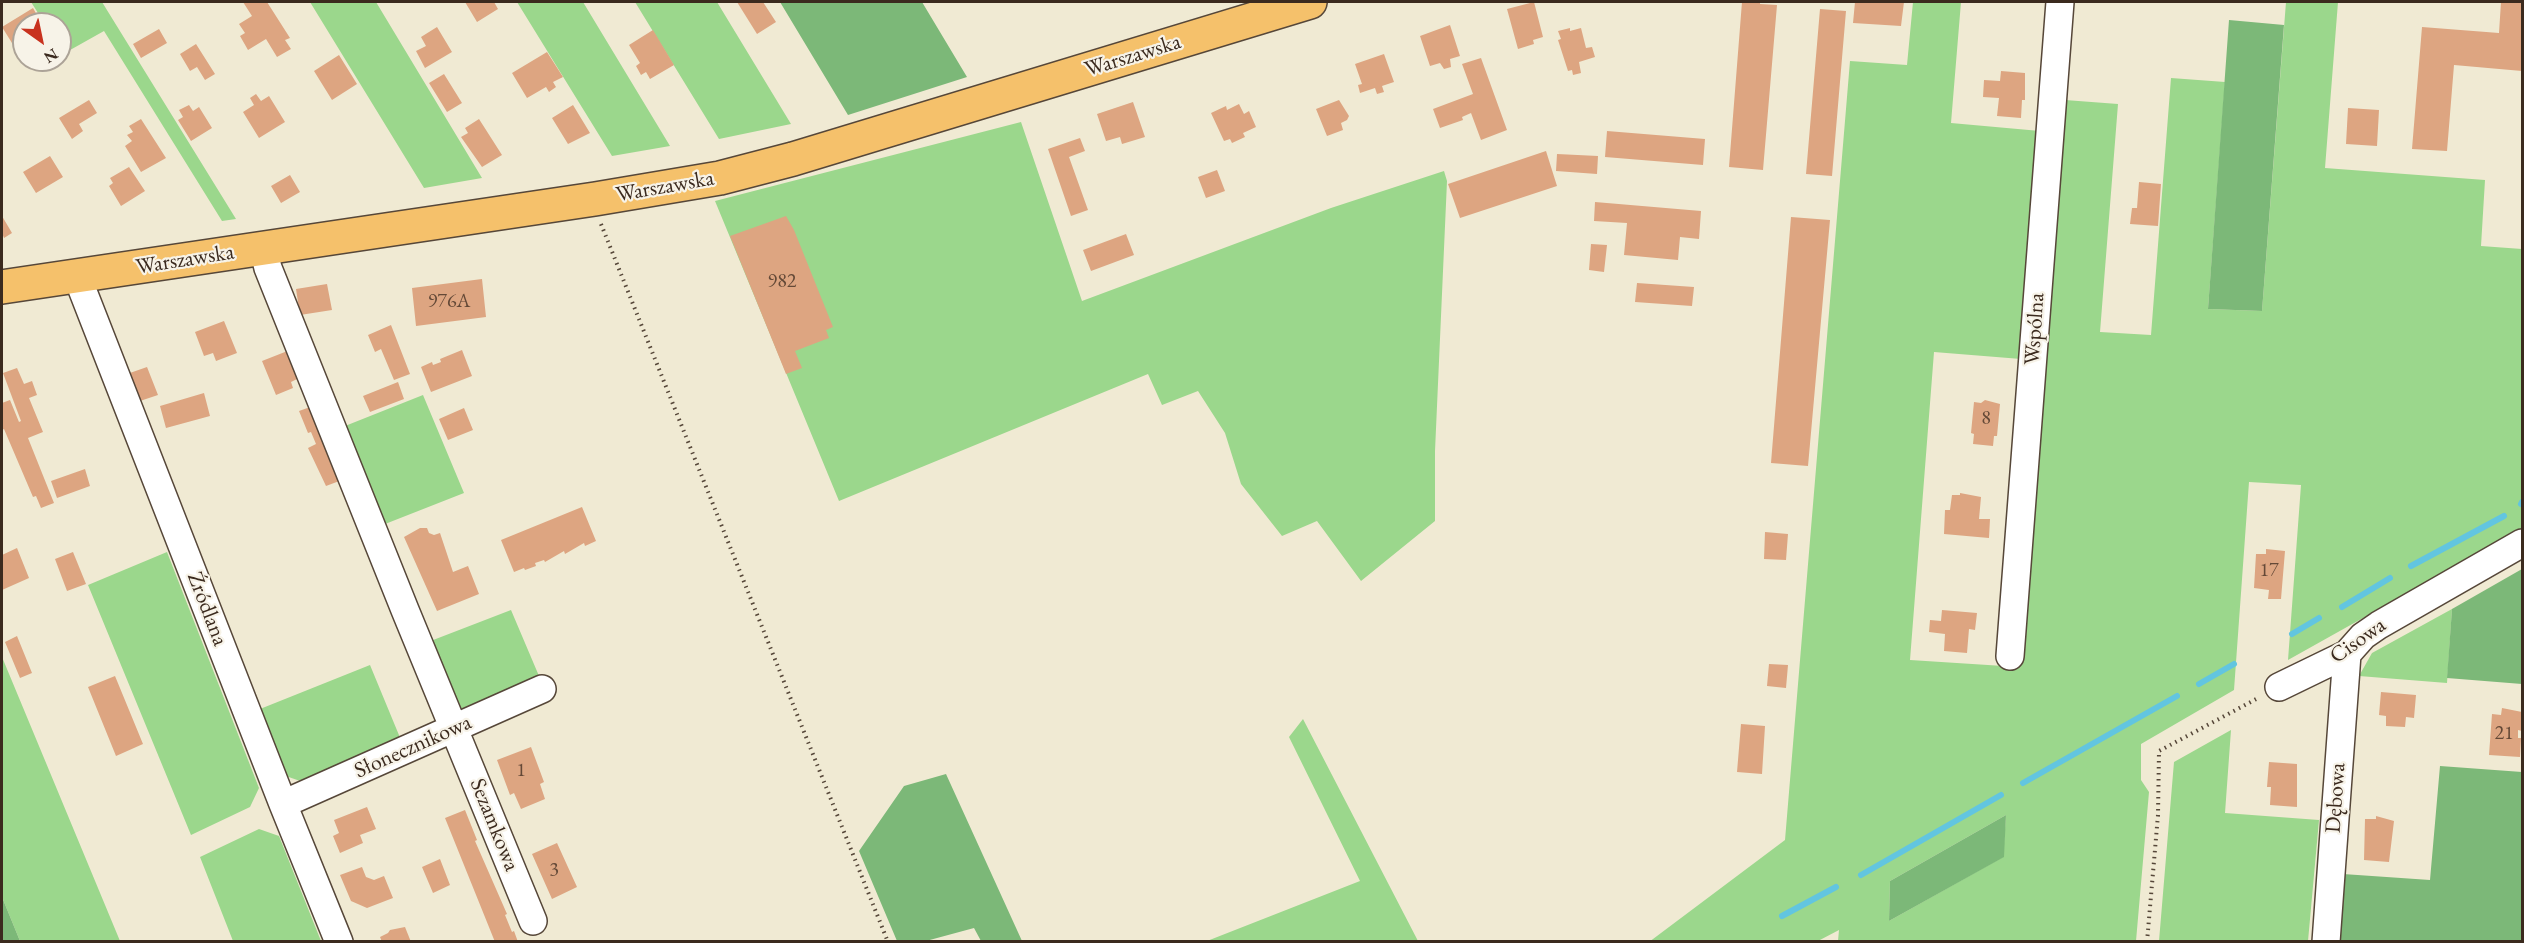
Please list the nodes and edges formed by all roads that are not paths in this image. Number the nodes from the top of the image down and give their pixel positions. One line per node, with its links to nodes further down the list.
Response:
1 (1310, 2): 3 (main road, Warszawska)
2 (2060, 2): 8 (street, Wspólna)
3 (263, 248): 4 (main road, Warszawska); 11 (street, Sezamkowa)
4 (82, 276): 5 (main road, Warszawska); 12 (street, Źródlana)
5 (2, 286)
6 (2523, 543): 7 (street, Cisowa)
7 (2347, 654): 9 (street, Cisowa); 15 (street, Dębowa)
8 (2010, 656)
9 (2279, 687)
10 (542, 689): 11 (street, Słonecznikowa)
11 (454, 729): 12 (street, Słonecznikowa); 13 (street, Sezamkowa)
12 (282, 804): 14 (street, Źródlana)
13 (533, 921)
14 (339, 942)
15 (2326, 942)

